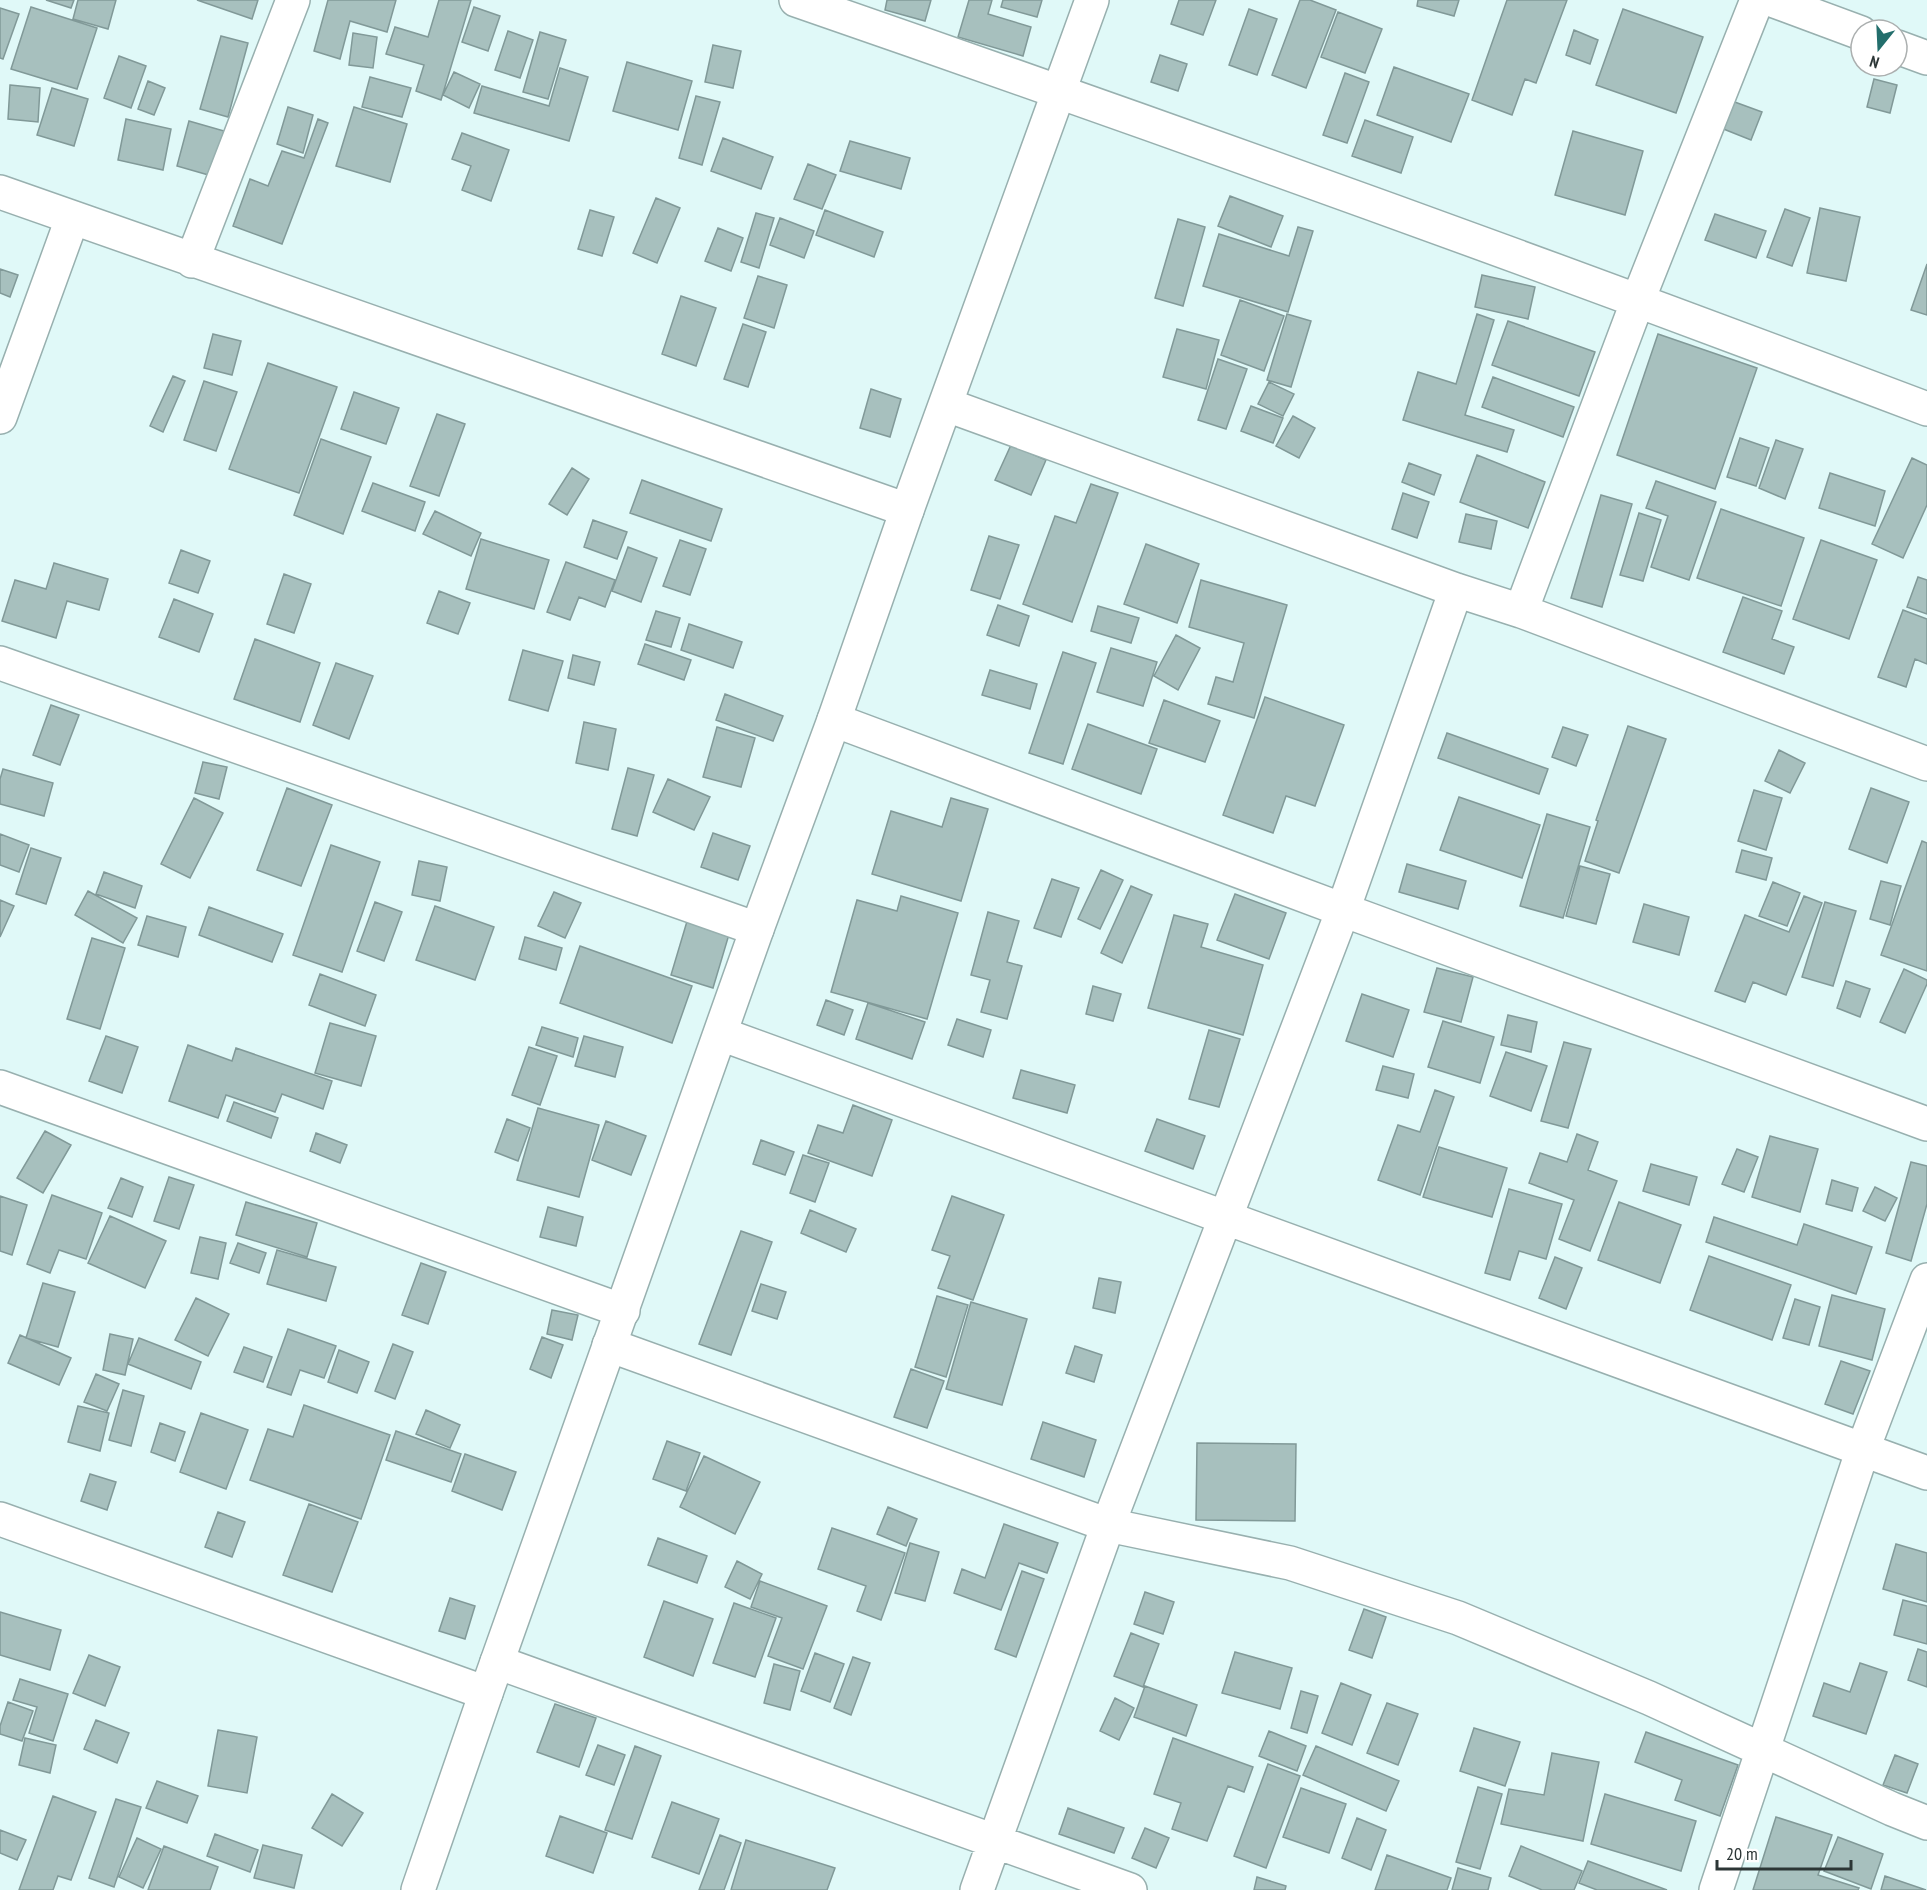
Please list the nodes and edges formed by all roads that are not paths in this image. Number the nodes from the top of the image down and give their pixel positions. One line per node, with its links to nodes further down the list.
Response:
1 (293, 0): 12 (street)
2 (796, 0): 9 (street)
3 (1092, 0): 9 (street)
4 (1757, 0): 13 (street)
5 (1772, 0): 6 (street)
6 (1849, 29)
7 (1909, 51): 8 (street)
8 (1927, 58)
9 (1060, 92): 13 (street); 14 (street)
10 (0, 192): 11 (street)
11 (72, 219): 12 (street); 16 (street)
12 (192, 261): 17 (street)
13 (1638, 300): 15 (street); 19 (street)
14 (946, 405): 17 (street); 18 (street)
15 (1927, 409)
16 (0, 417)
17 (907, 510): 21 (street)
18 (1456, 590): 19 (street); 23 (street)
19 (1521, 611): 22 (street)
20 (0, 663): 24 (street)
21 (834, 720): 23 (street); 24 (street)
22 (1927, 764)
23 (1343, 910): 27 (street); 28 (street)
24 (757, 930): 25 (street)
25 (721, 1034): 28 (street); 30 (street)
26 (0, 1088): 30 (street)
27 (1927, 1124)
28 (1227, 1218): 32 (street); 35 (street)
29 (1927, 1280): 32 (street)
30 (623, 1311): 31 (street)
31 (609, 1345): 35 (street); 36 (street)
32 (1863, 1449): 33 (street); 38 (street)
33 (1927, 1473)
34 (0, 1519): 37 (street)
35 (1108, 1525): 38 (street); 40 (street)
36 (497, 1662): 37 (street); 40 (street)
37 (486, 1693): 41 (street)
38 (1763, 1750): 39 (street); 44 (street)
39 (1927, 1823)
40 (995, 1841): 42 (street); 43 (street)
41 (418, 1890)
42 (977, 1890)
43 (1130, 1890)
44 (1716, 1890)

